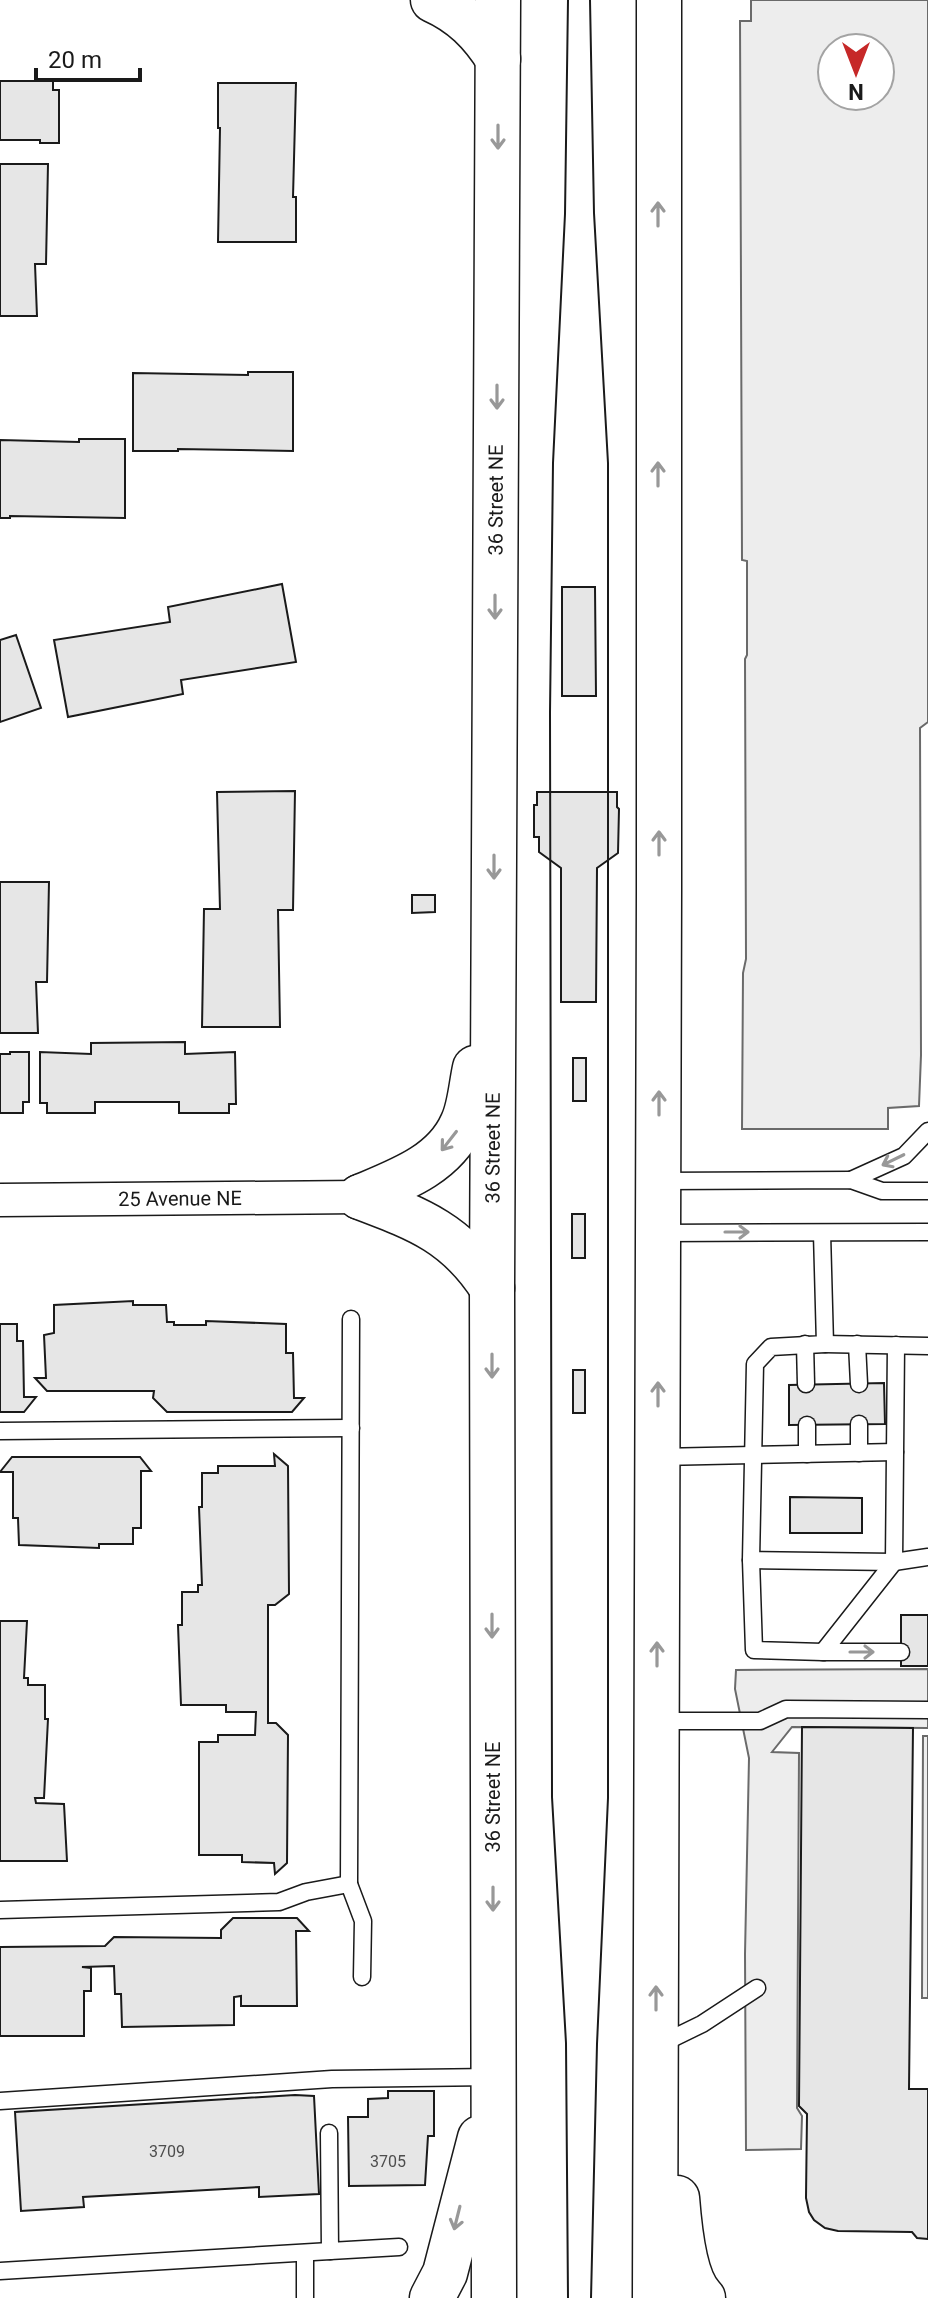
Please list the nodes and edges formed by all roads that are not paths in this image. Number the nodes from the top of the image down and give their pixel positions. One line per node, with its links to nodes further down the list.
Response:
1 (433, 0): 4 (main road)
2 (498, 0): 4 (main road, 36 Street NE)
3 (659, 0): 8 (main road, one-way to 3)
4 (498, 59): 5 (main road, 36 Street NE, one-way to 5)
5 (493, 987): 10 (main road, one-way to 10); 15 (main road, 36 Street NE)
6 (928, 1131): 7 (lane, one-way to 7)
7 (851, 1180): 8 (lane); 9 (lane)
8 (659, 1181): 13 (main road)
9 (928, 1191)
10 (360, 1197): 11 (street, 25 Avenue NE); 15 (main road)
11 (0, 1200)
12 (928, 1232): 14 (lane)
13 (659, 1233): 14 (lane, one-way to 14); 32 (main road, one-way to 13)
14 (822, 1233): 18 (lane)
15 (492, 1288): 45 (main road, 36 Street NE, one-way to 45)
16 (351, 1319): 26 (lane)
17 (805, 1344): 18 (lane); 22 (lane); 31 (lane)
18 (825, 1344): 19 (lane)
19 (857, 1344): 20 (lane); 23 (lane)
20 (896, 1345): 21 (lane); 28 (lane)
21 (928, 1346)
22 (806, 1384)
23 (859, 1384)
24 (859, 1424): 29 (lane)
25 (807, 1425): 30 (lane)
26 (351, 1428): 27 (lane); 40 (lane)
27 (0, 1431)
28 (895, 1452): 29 (lane); 35 (lane)
29 (859, 1453): 30 (lane)
30 (807, 1454): 31 (lane)
31 (753, 1456): 32 (lane); 34 (lane)
32 (658, 1457): 39 (main road, one-way to 32)
33 (928, 1557): 35 (lane)
34 (751, 1560): 35 (lane); 36 (lane)
35 (894, 1562): 36 (lane)
36 (823, 1652): 37 (lane, one-way to 37)
37 (901, 1652)
38 (928, 1710): 39 (lane)
39 (657, 1721): 44 (main road, one-way to 39)
40 (349, 1884): 41 (lane); 42 (lane)
41 (0, 1910)
42 (362, 1977)
43 (757, 1988): 44 (lane)
44 (656, 2047): 47 (main road)
45 (493, 2083): 46 (lane); 54 (main road, one-way to 54); 55 (main road, 36 Street NE)
46 (0, 2101)
47 (656, 2104): 56 (main road); 57 (main road)
48 (329, 2133): 50 (lane)
49 (399, 2247): 50 (lane)
50 (330, 2251): 51 (lane)
51 (305, 2253): 52 (lane); 53 (lane)
52 (0, 2271)
53 (305, 2298)
54 (432, 2298)
55 (494, 2298)
56 (655, 2298)
57 (703, 2298)

